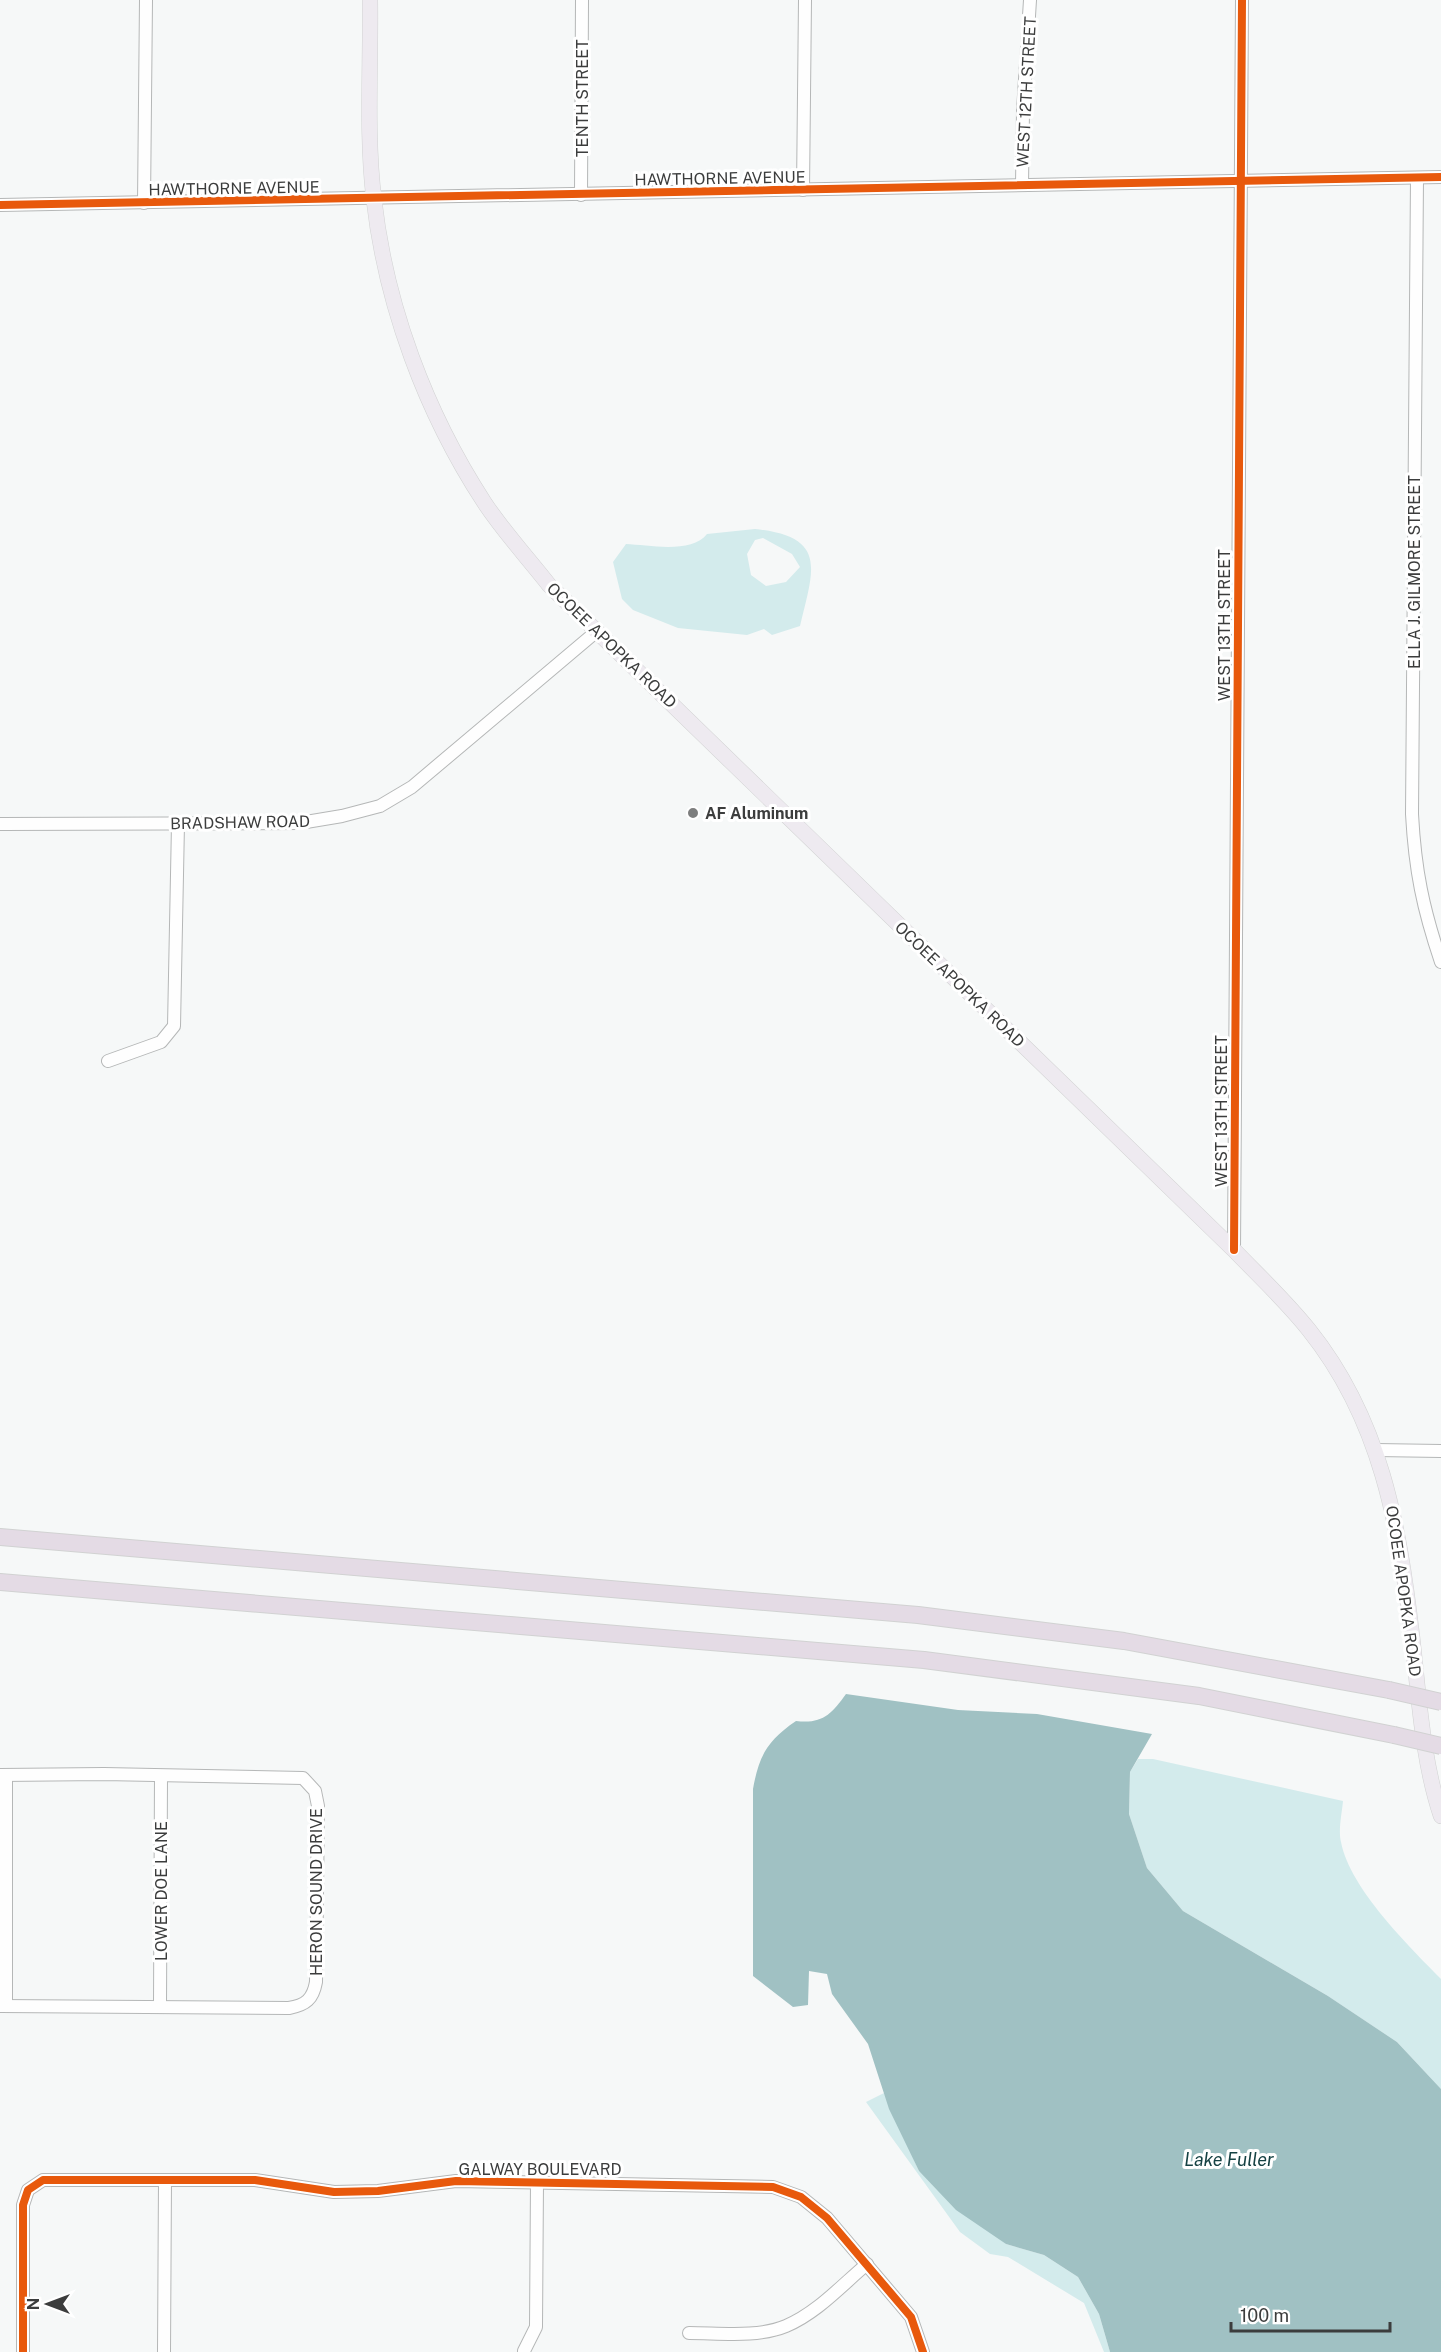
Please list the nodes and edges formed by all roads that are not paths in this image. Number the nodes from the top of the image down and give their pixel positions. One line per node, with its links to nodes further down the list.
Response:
1 (146, 0): 14 (street)
2 (370, 0): 13 (main road, OCOEE APOPKA ROAD)
3 (582, 0): 12 (street, TENTH STREET)
4 (805, 0): 11 (street)
5 (1030, 0): 10 (street, WEST 12TH STREET)
6 (1242, 0): 9 (street, WEST 13TH STREET)
7 (1441, 177): 8 (street, HAWTHORNE AVENUE)
8 (1417, 178): 9 (street, HAWTHORNE AVENUE); 19 (street, ELLA J. GILMORE STREET)
9 (1241, 180): 10 (street, HAWTHORNE AVENUE); 21 (street, WEST 13TH STREET)
10 (1022, 185): 11 (street, HAWTHORNE AVENUE)
11 (803, 190): 12 (street, HAWTHORNE AVENUE)
12 (581, 195): 13 (street, HAWTHORNE AVENUE)
13 (374, 199): 14 (street, HAWTHORNE AVENUE); 16 (main road, OCOEE APOPKA ROAD)
14 (144, 203): 15 (street, HAWTHORNE AVENUE)
15 (0, 205)
16 (597, 631): 18 (street, BRADSHAW ROAD); 21 (main road, OCOEE APOPKA ROAD)
17 (0, 824): 18 (street, BRADSHAW ROAD)
18 (178, 824): 20 (street)
19 (1441, 962)
20 (108, 1061)
21 (1234, 1250): 22 (main road, OCOEE APOPKA ROAD)
22 (1376, 1450): 23 (street); 30 (main road, OCOEE APOPKA ROAD)
23 (1441, 1451)
24 (0, 1537): 26 (highway, bridge)
25 (0, 1582): 27 (highway, bridge)
26 (1441, 1702)
27 (1441, 1746)
28 (3, 1775): 29 (street, HERON SOUND DRIVE); 31 (street)
29 (161, 1776): 32 (street, LOWER DOE LANE); 32 (street, HERON SOUND DRIVE)
30 (1441, 1816)
31 (3, 2006): 32 (street, HERON SOUND DRIVE)
32 (160, 2007)
33 (165, 2180): 34 (street, GALWAY BOULEVARD); 38 (street, GALWAY BOULEVARD); 39 (street)
34 (537, 2182): 35 (street, GALWAY BOULEVARD); 37 (street)
35 (867, 2264): 36 (street); 40 (street, GALWAY BOULEVARD)
36 (688, 2333)
37 (524, 2351)
38 (23, 2352)
39 (164, 2352)
40 (923, 2352)

